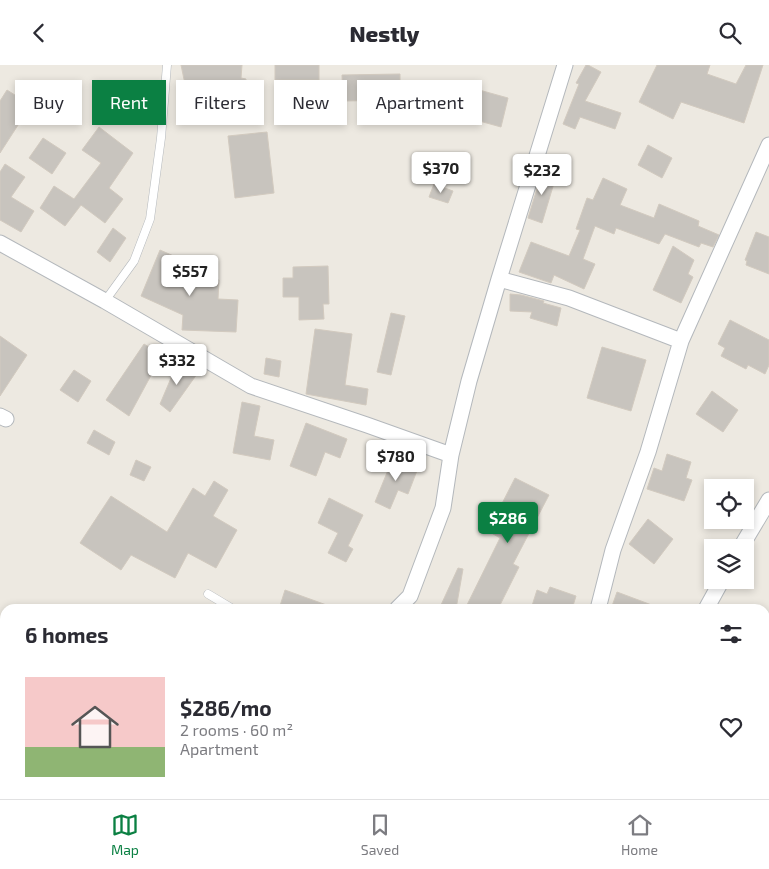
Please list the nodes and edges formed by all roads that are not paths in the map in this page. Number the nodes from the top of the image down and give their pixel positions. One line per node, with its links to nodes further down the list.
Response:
1 (167, 65): 6 (lane)
2 (566, 65): 5 (street)
3 (769, 145): 7 (street)
4 (0, 243): 6 (street)
5 (499, 279): 7 (street); 8 (street)
6 (105, 301): 8 (street)
7 (681, 341): 15 (street)
8 (451, 455): 14 (street)
9 (769, 500): 10 (street)
10 (746, 539)
11 (717, 589): 16 (street)
12 (208, 595): 13 (lane)
13 (224, 604)
14 (402, 604)
15 (599, 604)
16 (709, 604)

